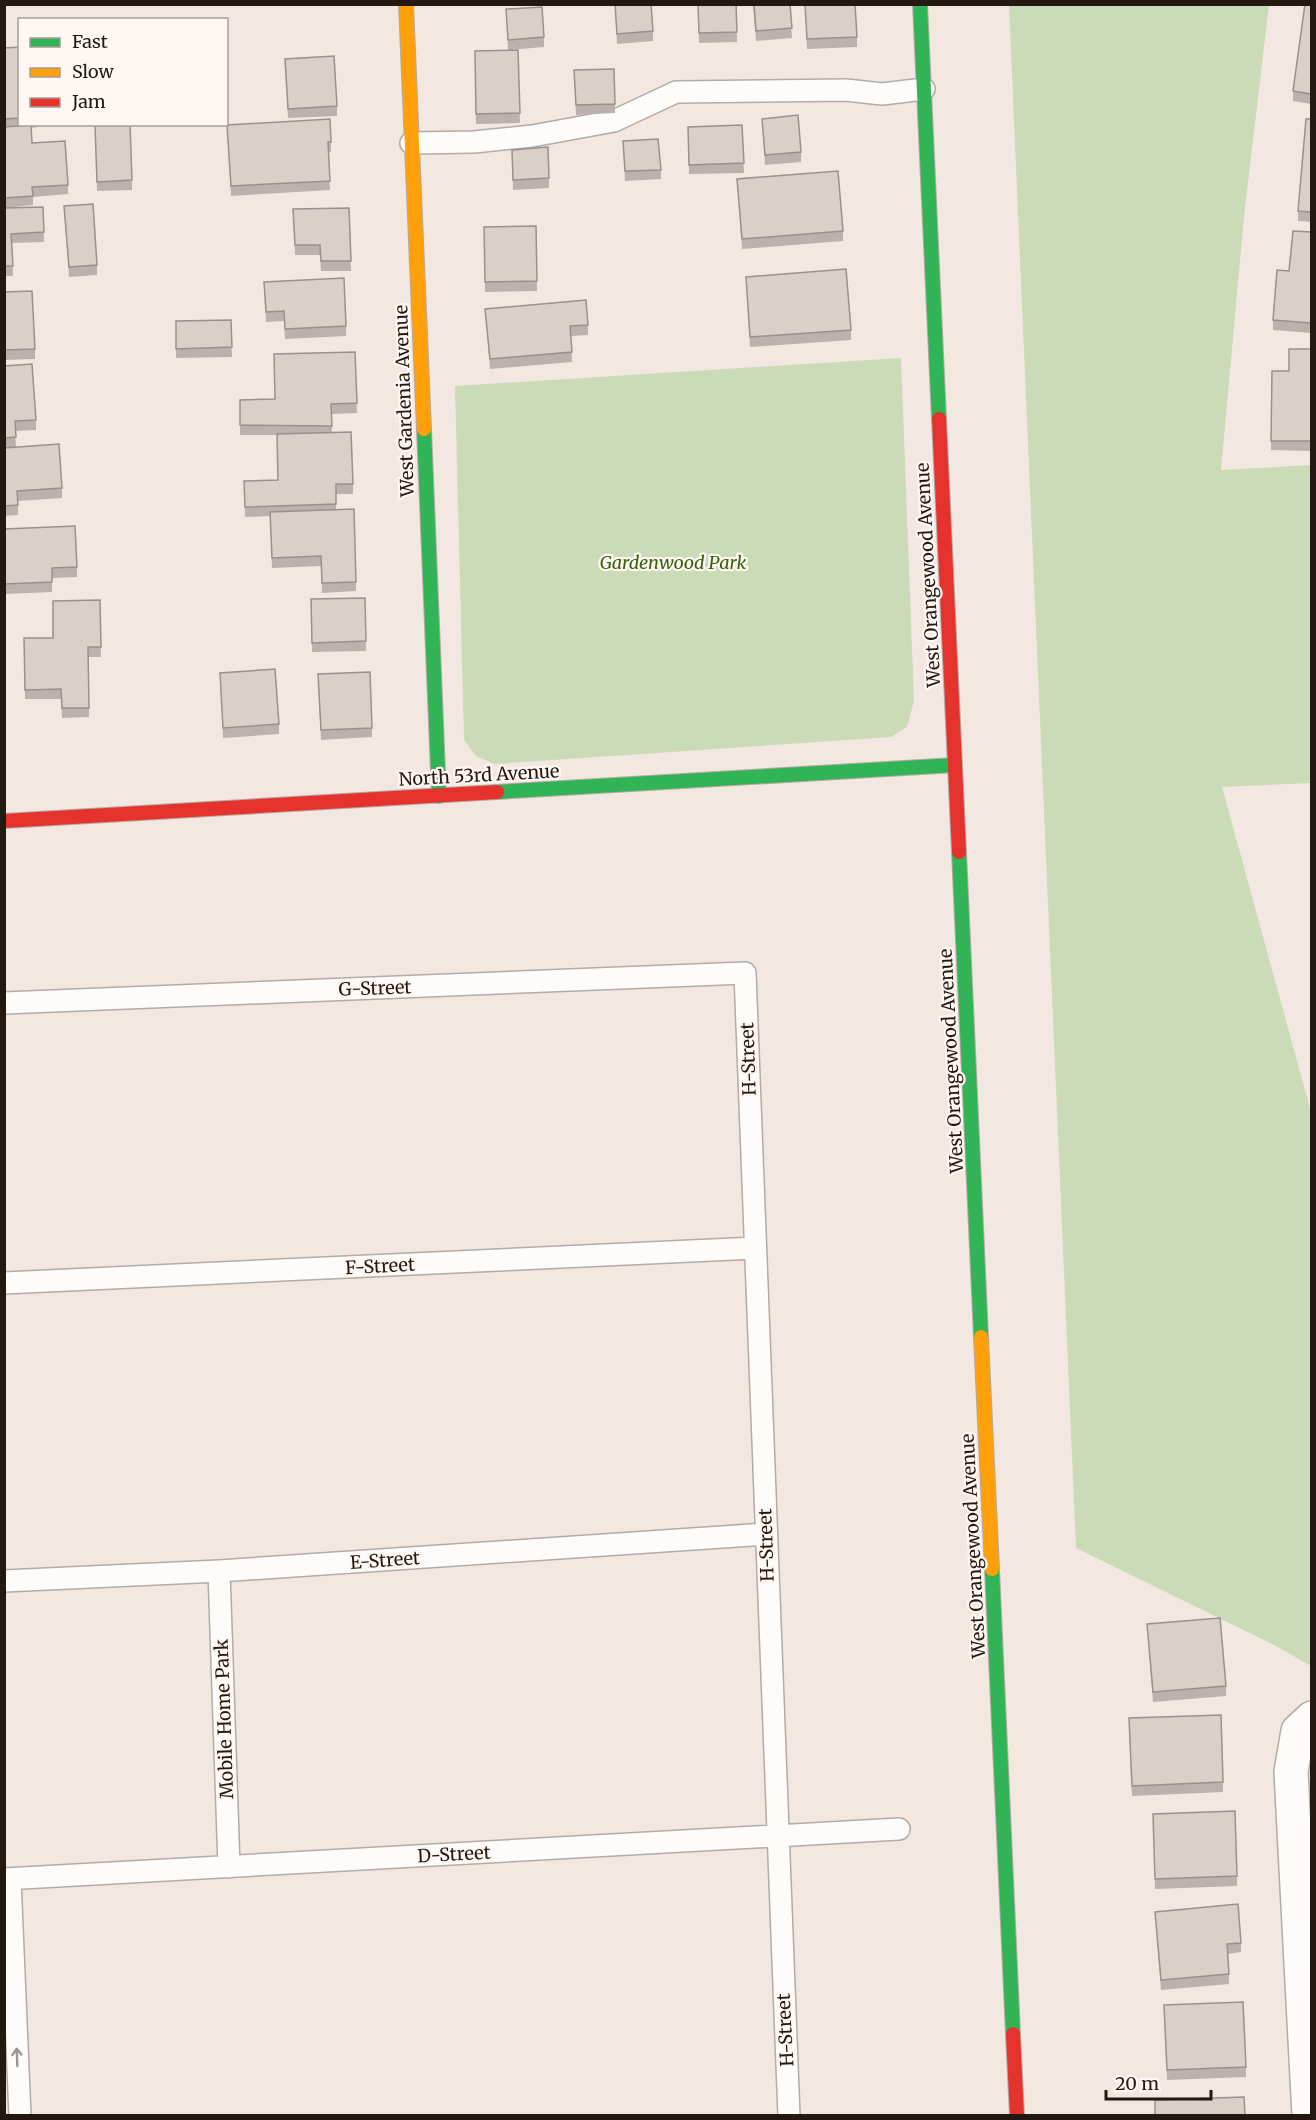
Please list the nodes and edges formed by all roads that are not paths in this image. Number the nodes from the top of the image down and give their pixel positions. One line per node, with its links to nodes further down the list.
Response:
1 (405, 4): 4 (street, West Gardenia Avenue)
2 (920, 4): 3 (street, West Orangewood Avenue)
3 (924, 90): 4 (lane); 5 (street, West Orangewood Avenue)
4 (411, 143): 6 (street, West Gardenia Avenue)
5 (955, 765): 6 (street, North 53rd Avenue); 22 (street, West Orangewood Avenue)
6 (439, 796): 7 (street, North 53rd Avenue)
7 (4, 821)
8 (745, 973): 9 (lane, G-Street); 10 (lane, H-Street)
9 (4, 1003)
10 (755, 1248): 11 (lane, F-Street); 12 (lane, H-Street)
11 (4, 1283)
12 (766, 1534): 13 (lane, E-Street); 17 (lane, H-Street)
13 (219, 1571): 14 (lane, E-Street); 18 (lane, Mobile Home Park)
14 (4, 1581)
15 (1305, 1725): 23 (street)
16 (899, 1829): 17 (lane, D-Street)
17 (777, 1836): 18 (lane, D-Street); 21 (lane, H-Street)
18 (229, 1867): 19 (lane, D-Street)
19 (7, 1879): 20 (lane, one-way to 19)
20 (20, 2115)
21 (789, 2115)
22 (1017, 2115)
23 (1309, 2115)

